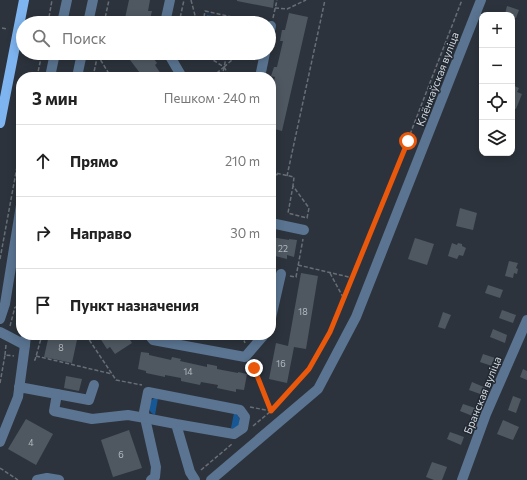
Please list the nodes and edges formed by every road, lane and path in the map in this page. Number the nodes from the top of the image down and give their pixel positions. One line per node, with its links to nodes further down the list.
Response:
1 (24, 0): 15 (main road)
2 (52, 0): 16 (path)
3 (67, 0): 17 (street)
4 (93, 0): 18 (street)
5 (109, 0): 19 (path)
6 (170, 0): 20 (street)
7 (184, 0): 21 (path)
8 (191, 0): 22 (path)
9 (277, 0): 14 (path)
10 (306, 0): 14 (path)
11 (325, 0): 50 (path)
12 (462, 0): 58 (path)
13 (481, 0): 87 (street, Клёнкаўская вуліца)
14 (275, 8): 25 (path)
15 (21, 16)
16 (49, 16)
17 (64, 16)
18 (90, 16)
19 (106, 16)
20 (167, 16)
21 (181, 16)
22 (195, 16)
23 (204, 16): 24 (path)
24 (226, 16)
25 (273, 16)
26 (16, 41): 48 (main road)
27 (41, 60): 38 (path)
28 (54, 60): 39 (street)
29 (81, 60): 40 (street)
30 (97, 60): 41 (path)
31 (101, 60): 42 (path)
32 (172, 60): 43 (street)
33 (213, 60): 37 (path)
34 (226, 60): 37 (path)
35 (232, 60): 37 (path)
36 (264, 60): 47 (street)
37 (224, 67): 44 (path); 45 (path); 46 (path)
38 (38, 72)
39 (51, 72)
40 (78, 72)
41 (94, 72)
42 (107, 72)
43 (179, 72)
44 (218, 72)
45 (223, 72)
46 (227, 72)
47 (261, 72)
48 (0, 123)
49 (278, 174): 50 (path)
50 (287, 176): 51 (path)
51 (293, 186): 51 (path)
52 (276, 224): 53 (street)
53 (304, 230): 55 (path)
54 (16, 236): 61 (street)
55 (298, 265): 56 (path); 57 (path)
56 (330, 273): 58 (path); 60 (path)
57 (281, 274): 59 (street)
58 (353, 278): 60 (path)
59 (276, 296)
60 (344, 299): 75 (path)
61 (0, 319)
62 (527, 320): 88 (street, Бранская вуліца)
63 (0, 332): 64 (street)
64 (16, 337)
65 (26, 340): 73 (street)
66 (152, 340): 69 (street)
67 (244, 340): 69 (path)
68 (260, 340): 69 (street)
69 (248, 353): 75 (path)
70 (36, 356): 71 (path)
71 (112, 374)
72 (94, 385): 74 (street)
73 (19, 387): 74 (street); 79 (street)
74 (57, 394): 76 (street)
75 (271, 411): 78 (path)
76 (145, 418): 77 (street); 77 (street); 86 (street)
77 (176, 424): 82 (street)
78 (250, 429)
79 (0, 442)
80 (232, 444): 82 (path)
81 (0, 468): 83 (path)
82 (196, 477)
83 (18, 480)
84 (37, 480): 85 (street)
85 (59, 480)
86 (151, 480)
87 (211, 480)
88 (462, 480)

